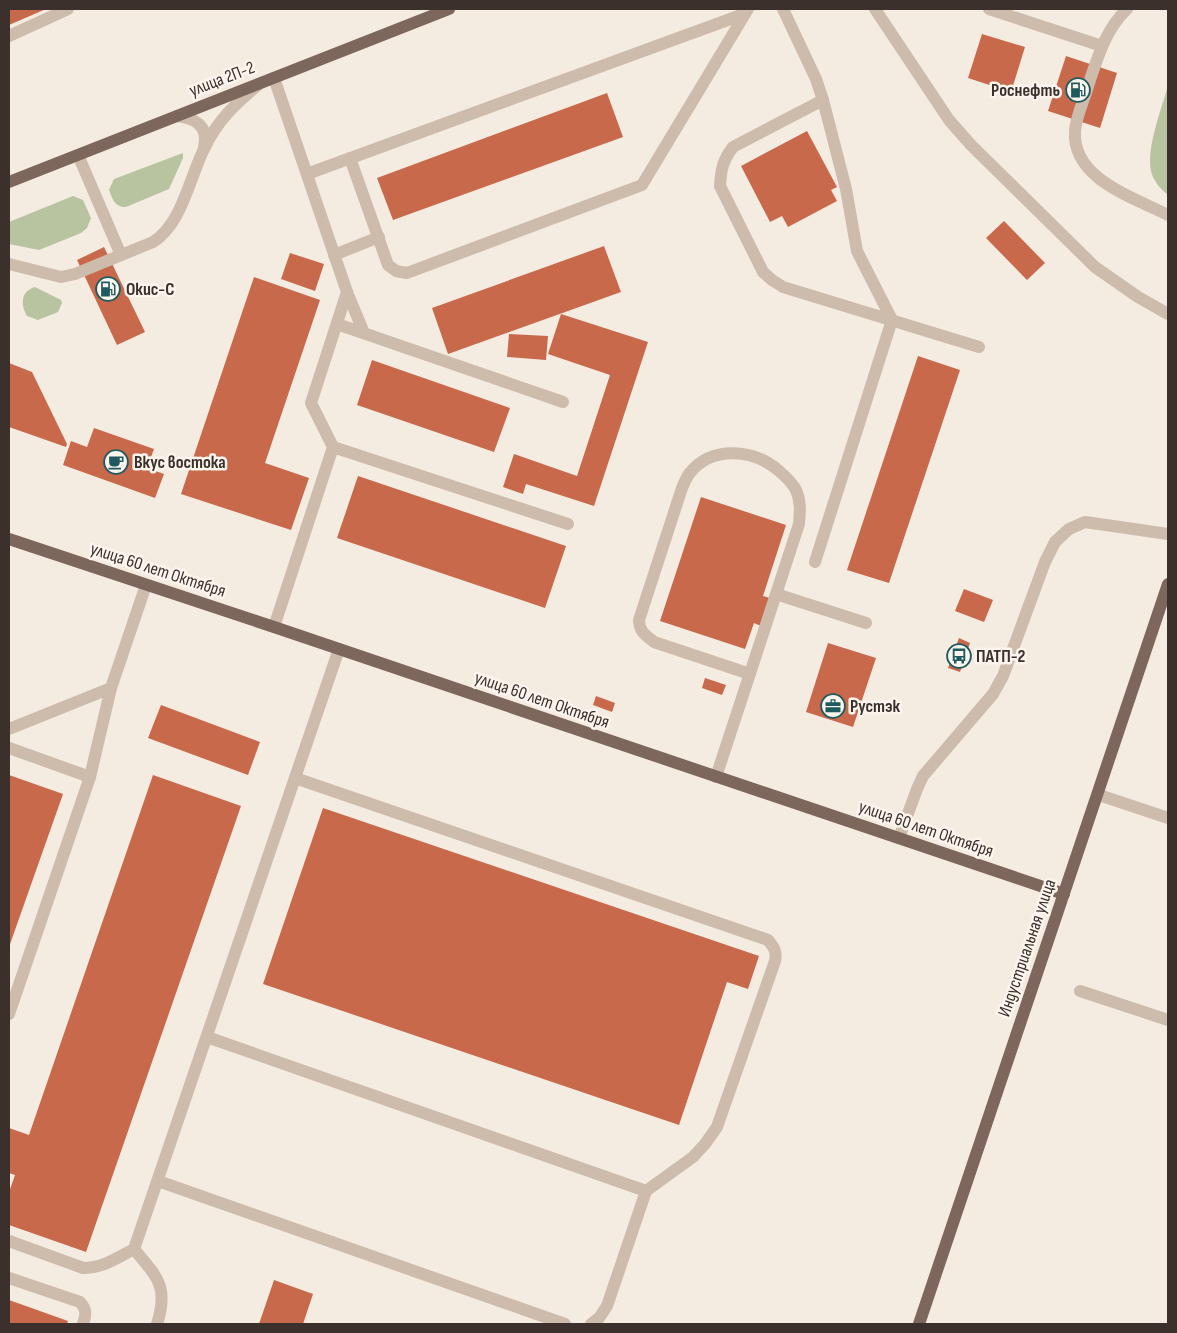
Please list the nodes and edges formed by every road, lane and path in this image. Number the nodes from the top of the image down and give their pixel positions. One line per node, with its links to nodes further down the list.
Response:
1 (68, 9): 8 (street)
2 (448, 9): 10 (main road, улица 2П-2)
3 (783, 9): 12 (street)
4 (876, 9): 25 (street)
5 (990, 9): 9 (street)
6 (1127, 9): 9 (street)
7 (746, 12): 16 (street); 20 (street)
8 (9, 36)
9 (1102, 46): 19 (street)
10 (274, 78): 11 (main road, улица 2П-2); 17 (street)
11 (260, 84): 13 (main road, улица 2П-2); 14 (street)
12 (823, 100): 26 (street); 26 (street)
13 (177, 116): 14 (street); 15 (main road, улица 2П-2)
14 (204, 149): 22 (street)
15 (78, 154): 18 (main road, улица 2П-2); 22 (street)
16 (350, 158): 17 (street); 20 (street)
17 (306, 174): 21 (street)
18 (9, 182)
19 (1168, 214)
20 (378, 237): 21 (street)
21 (334, 254): 24 (street)
22 (121, 255): 23 (street)
23 (9, 264)
24 (347, 292): 27 (street); 28 (street)
25 (1168, 314)
26 (892, 320): 29 (street); 35 (street)
27 (337, 324): 28 (street); 31 (street)
28 (364, 334): 30 (street)
29 (979, 348)
30 (563, 402)
31 (333, 447): 32 (street); 40 (street)
32 (568, 524)
33 (1168, 534): 51 (street)
34 (9, 540): 37 (main road, улица 60 лет Октября)
35 (815, 562)
36 (1168, 584): 49 (main road, Индустриальная улица)
37 (146, 585): 40 (main road, улица 60 лет Октября); 43 (street)
38 (776, 594): 39 (street); 42 (street); 42 (street)
39 (866, 623)
40 (274, 627): 41 (main road, улица 60 лет Октября)
41 (339, 649): 47 (main road, улица 60 лет Октября); 48 (street)
42 (750, 674): 47 (street)
43 (111, 688): 44 (street); 46 (street)
44 (9, 729)
45 (9, 748): 46 (street)
46 (90, 777): 54 (street)
47 (716, 777): 51 (main road, улица 60 лет Октября)
48 (295, 778): 56 (street); 58 (street)
49 (1099, 795): 50 (street); 52 (main road, Индустриальная улица)
50 (1168, 818)
51 (899, 838): 52 (main road, улица 60 лет Октября)
52 (1064, 894): 66 (main road, Индустриальная улица)
53 (1080, 991): 55 (street)
54 (9, 1014)
55 (1168, 1020)
56 (207, 1037): 57 (street); 58 (street)
57 (158, 1181): 60 (street); 64 (street)
58 (646, 1191): 65 (street)
59 (9, 1241): 60 (street)
60 (134, 1249): 63 (street)
61 (9, 1278): 62 (street)
62 (83, 1324)
63 (156, 1324)
64 (565, 1324)
65 (591, 1324)
66 (919, 1324)

